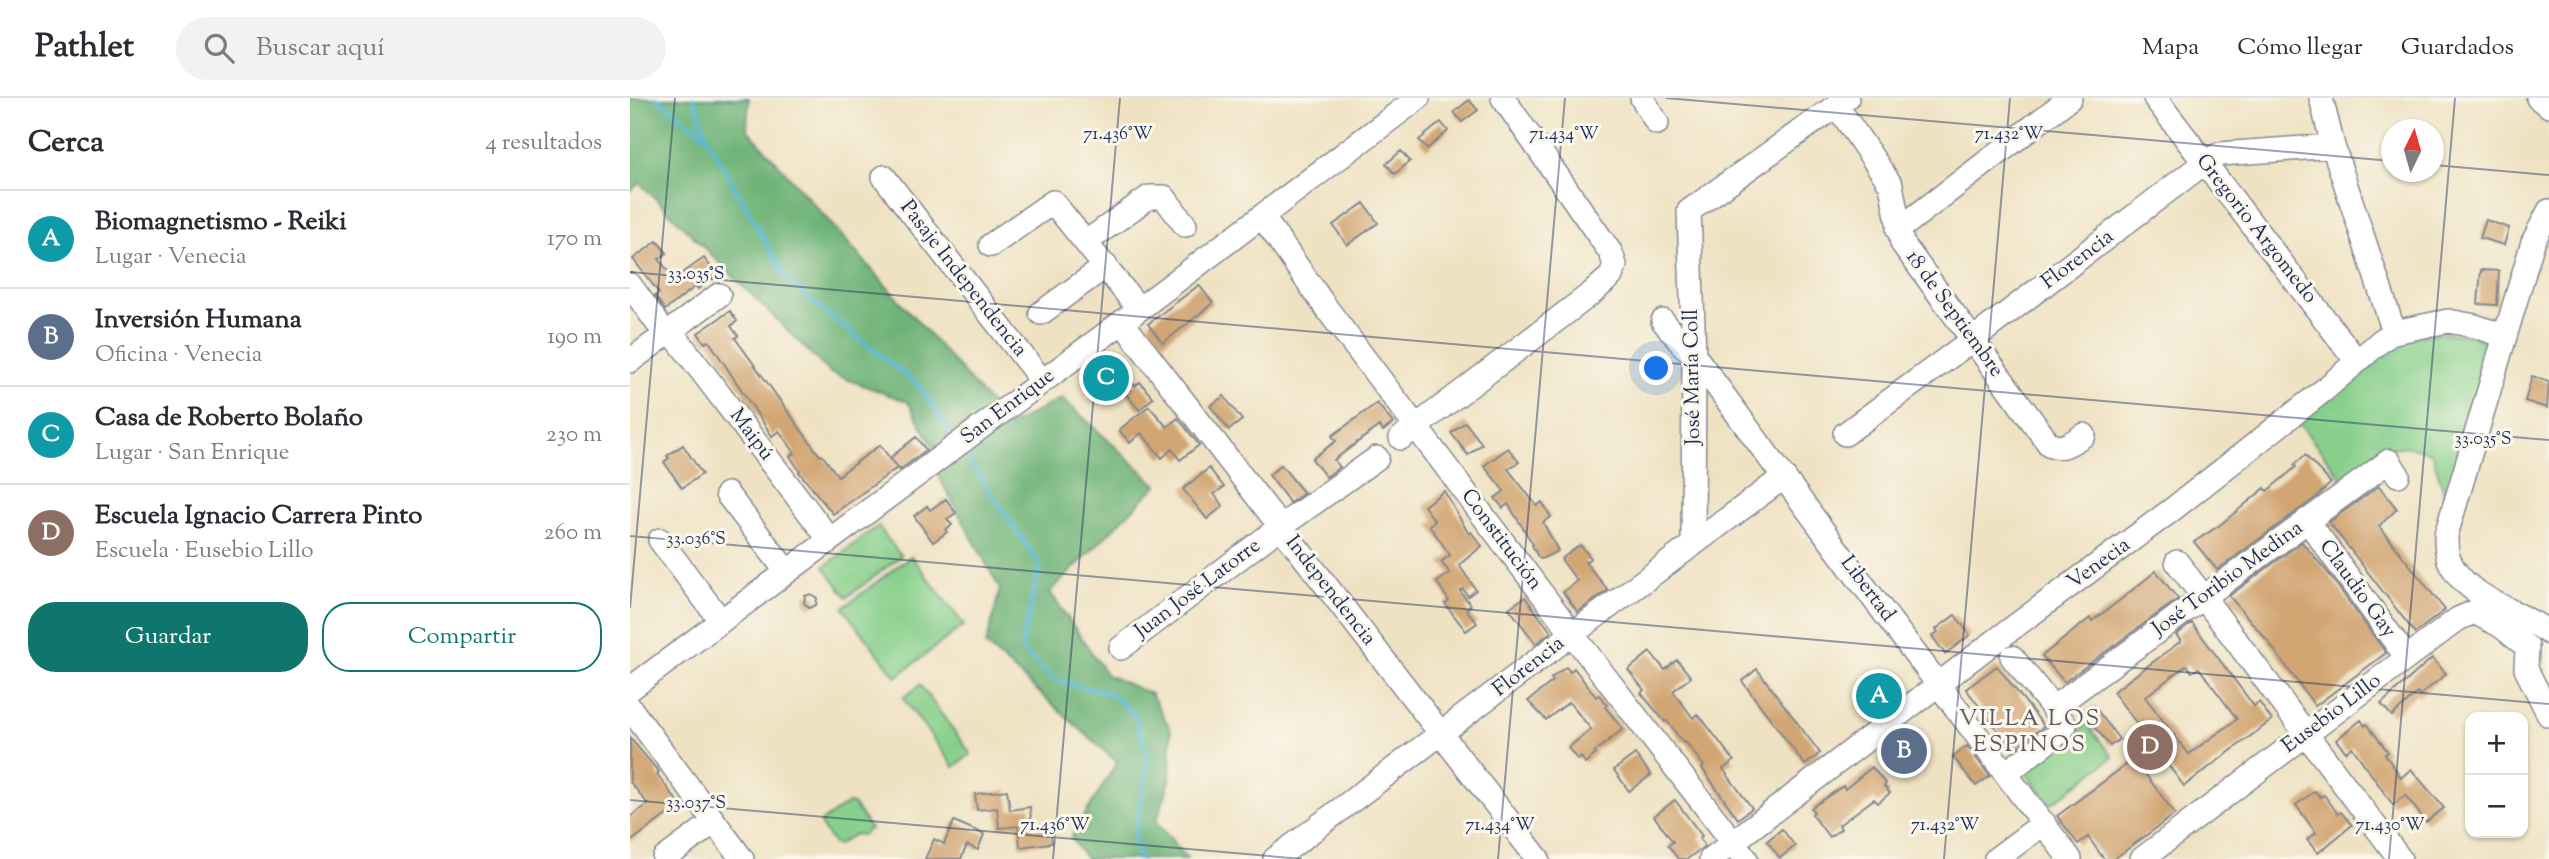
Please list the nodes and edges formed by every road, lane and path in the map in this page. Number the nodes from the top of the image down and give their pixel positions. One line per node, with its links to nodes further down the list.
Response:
1 (1418, 98): 15 (street, San Enrique)
2 (1503, 98): 34 (street)
3 (1642, 98): 10 (street)
4 (2070, 98): 17 (street)
5 (2155, 98): 12 (street, Gregorio Argomedo)
6 (2321, 98): 11 (street)
7 (2538, 98): 9 (street)
8 (1842, 102): 17 (street, 18 de Septiembre); 30 (street, José María Coll)
9 (2549, 106)
10 (1657, 123)
11 (2333, 146): 12 (street, Florencia); 26 (street)
12 (2204, 163): 29 (street, Florencia); 31 (street, Gregorio Argomedo)
13 (884, 177): 33 (street, Pasaje Independencia)
14 (2549, 211): 28 (street)
15 (1262, 216): 24 (street, San Enrique); 34 (street, Constitución)
16 (1185, 225): 18 (street)
17 (1898, 230): 29 (street, 18 de Septiembre)
18 (1086, 242): 19 (street, Independencia); 20 (street, Independencia)
19 (992, 245)
20 (1106, 266): 23 (street); 24 (street, Independencia)
21 (630, 285): 27 (street, Maipú)
22 (719, 295): 27 (street)
23 (1041, 313)
24 (1131, 316): 33 (street, San Enrique); 42 (street, Independencia)
25 (1663, 321): 30 (street, Libertad)
26 (2394, 332): 28 (street, Venecia); 31 (street, Venecia)
27 (669, 333): 32 (street); 44 (street, Maipú)
28 (2504, 336): 50 (street)
29 (1972, 340): 35 (street, Florencia); 36 (street, 18 de Septiembre)
30 (1694, 355): 39 (street, Libertad); 45 (street, José María Coll)
31 (2356, 360): 57 (street, Venecia)
32 (630, 361)
33 (1042, 381): 44 (street, San Enrique)
34 (1409, 433): 51 (street, Constitución)
35 (1844, 435)
36 (2084, 435)
37 (1377, 457): 42 (street, Juan José Latorre)
38 (2398, 475): 41 (street, José Toribio Medina)
39 (1784, 477): 45 (street, Florencia); 57 (street, Libertad)
40 (727, 494): 47 (street)
41 (2307, 520): 48 (street, José Toribio Medina); 56 (street, Claudio Gay)
42 (1280, 527): 53 (street, Juan José Latorre); 62 (street, Independencia)
43 (660, 540): 49 (street)
44 (830, 540): 47 (street, San Enrique)
45 (1693, 543): 51 (street, Florencia)
46 (2177, 562): 48 (street)
47 (787, 572): 49 (street, San Enrique)
48 (2203, 597): 61 (street, José Toribio Medina); 63 (street)
49 (721, 621): 58 (street, San Enrique)
50 (2549, 633)
51 (1572, 634): 62 (street, Florencia); 67 (street, Constitución)
52 (2549, 640): 54 (street)
53 (1121, 648)
54 (2527, 648): 56 (street, Eusebio Lillo); 60 (street)
55 (2012, 657): 61 (street)
56 (2407, 657): 63 (street, Eusebio Lillo)
57 (1939, 684): 64 (street, Libertad); 67 (street, Venecia)
58 (630, 689)
59 (630, 708): 65 (street)
60 (2549, 715)
61 (2059, 716): 64 (street, José Toribio Medina)
62 (1441, 734): 71 (street, Florencia); 72 (street, Independencia)
63 (2306, 734): 68 (street); 76 (street, Eusebio Lillo)
64 (2006, 773): 66 (street, Libertad)
65 (714, 822): 69 (street); 70 (street)
66 (2044, 823): 74 (street); 75 (street, Libertad)
67 (1739, 851): 73 (street, Venecia)
68 (2392, 856)
69 (664, 859)
70 (742, 859)
71 (1275, 859)
72 (1538, 859)
73 (1711, 859)
74 (1996, 859)
75 (2070, 859)
76 (2142, 859)

